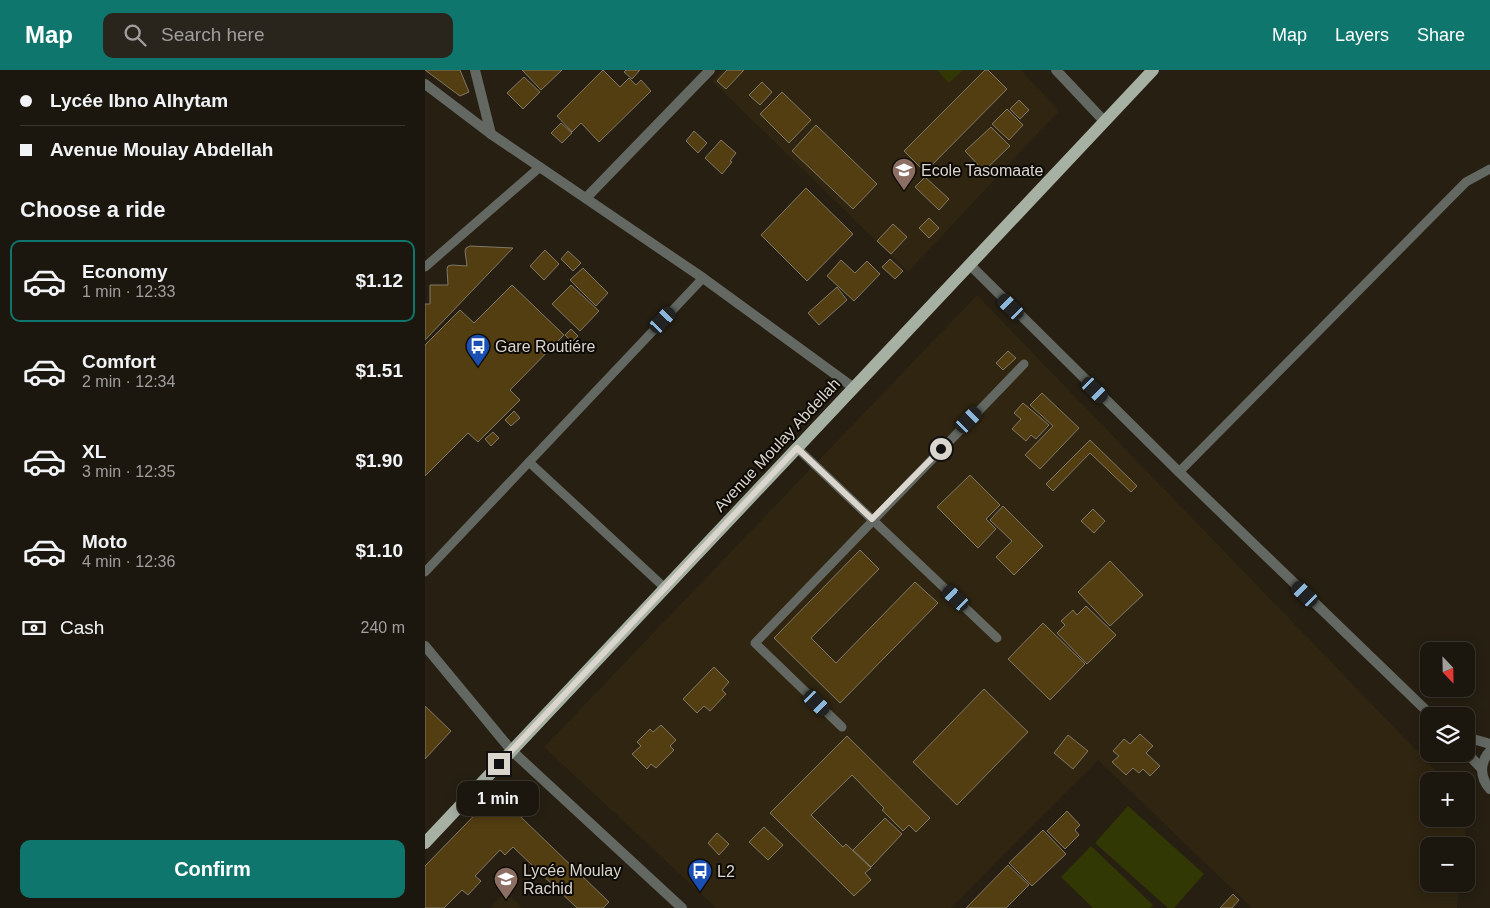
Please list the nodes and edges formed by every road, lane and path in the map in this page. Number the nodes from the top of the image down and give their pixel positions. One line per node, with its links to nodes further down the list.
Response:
1 (475, 70): 7 (street)
2 (710, 70): 10 (street)
3 (1056, 70): 6 (street)
4 (1153, 70): 6 (main road, Avenue Moulay Abdellah)
5 (425, 84): 7 (street)
6 (1105, 122): 11 (main road, Avenue Moulay Abdellah)
7 (491, 134): 8 (street)
8 (540, 167): 10 (street); 12 (lane)
9 (1490, 169): 18 (lane)
10 (586, 198): 13 (street)
11 (970, 265): 15 (main road, Avenue Moulay Abdellah); 18 (street)
12 (425, 267)
13 (703, 278): 15 (street); 17 (lane)
14 (1024, 364): 19 (lane)
15 (854, 388): 16 (main road, Avenue Moulay Abdellah)
16 (797, 448): 19 (lane); 21 (main road, Avenue Moulay Abdellah)
17 (529, 462): 20 (lane); 21 (lane)
18 (1179, 472): 24 (street)
19 (872, 519): 22 (lane); 25 (lane)
20 (425, 572)
21 (665, 588): 28 (main road, Avenue Moulay Abdellah)
22 (997, 638)
23 (425, 646): 28 (street)
24 (1423, 707)
25 (842, 727)
26 (1475, 740): 27 (street)
27 (1490, 744)
28 (511, 751): 33 (main road, Avenue Moulay Abdellah); 34 (street)
29 (1490, 751): 31 (street)
30 (1475, 762): 31 (street)
31 (1481, 769): 32 (street)
32 (1490, 788)
33 (425, 843)
34 (681, 908)

